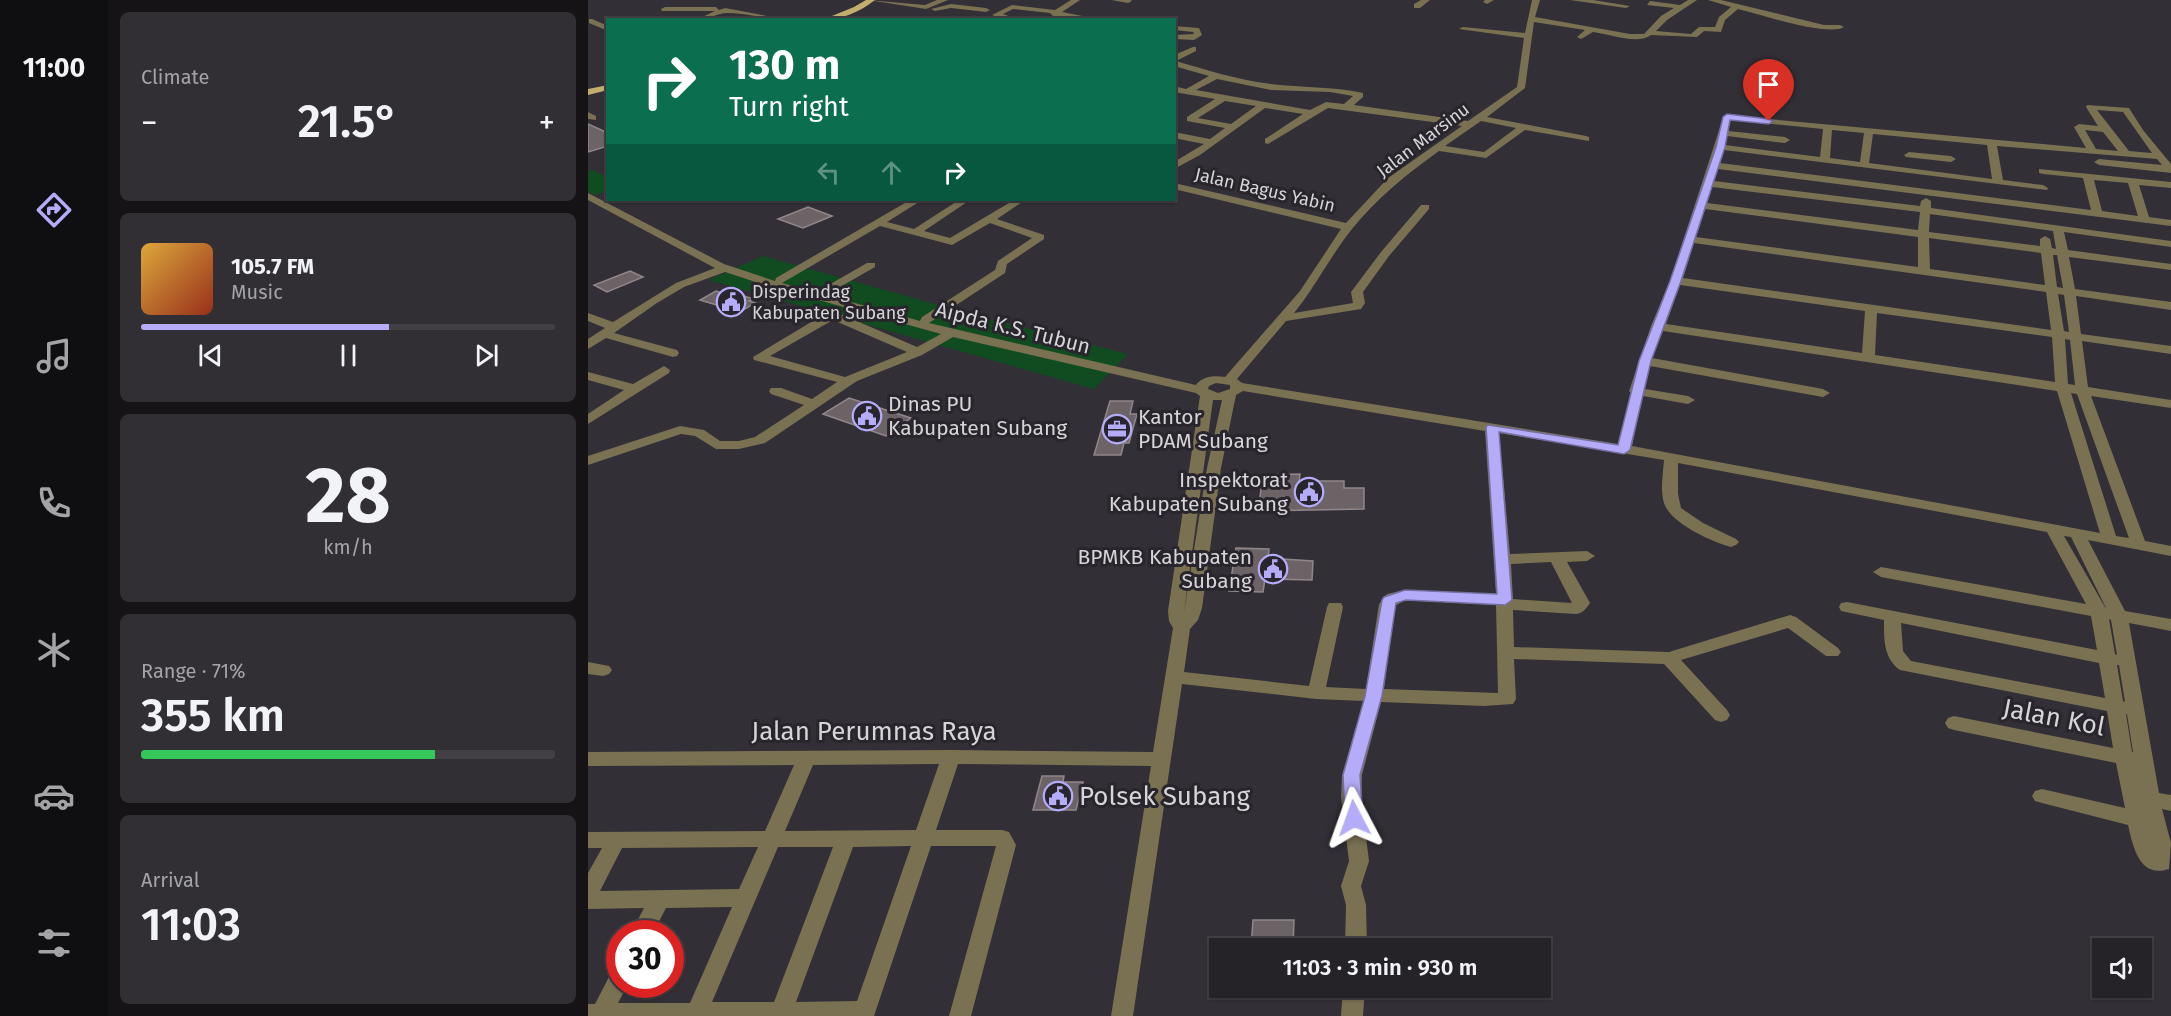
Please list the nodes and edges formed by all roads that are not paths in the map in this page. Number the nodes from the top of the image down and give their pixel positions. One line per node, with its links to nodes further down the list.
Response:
1 (872, 0): 15 (street); 23 (main road)
2 (944, 0): 15 (street)
3 (1076, 0): 19 (street)
4 (1115, 0): 10 (street)
5 (1426, 0): 12 (street)
6 (1533, 0): 27 (street, Jalan Marsinu)
7 (1574, 0): 13 (street)
8 (1693, 0): 16 (street)
9 (1712, 0): 14 (street)
10 (1128, 1)
11 (1650, 3): 16 (street)
12 (1417, 6)
13 (1626, 6)
14 (1737, 6): 29 (street); 34 (street)
15 (926, 7): 20 (street)
16 (1682, 7): 34 (street)
17 (665, 9): 18 (street)
18 (725, 10): 21 (street); 22 (street)
19 (1056, 12): 24 (street); 25 (street); 26 (street)
20 (974, 17)
21 (704, 18)
22 (774, 18)
23 (831, 18)
24 (1009, 18)
25 (1046, 18)
26 (1089, 18)
27 (1531, 19): 32 (street); 35 (street, Jalan Marsinu)
28 (592, 21): 33 (street)
29 (1840, 27)
30 (1176, 28): 36 (street)
31 (1463, 29): 35 (street)
32 (1592, 29): 34 (street); 37 (street)
33 (606, 33)
34 (1651, 34): 39 (street)
35 (1529, 36): 56 (street, Jalan Marsinu)
36 (1176, 37)
37 (1581, 37)
38 (1193, 49): 40 (street)
39 (1650, 49)
40 (1176, 60)
41 (1176, 62): 42 (street)
42 (1185, 66): 43 (street); 44 (street)
43 (1176, 71)
44 (1216, 76): 45 (street); 48 (street)
45 (1271, 87): 47 (street); 51 (street)
46 (606, 88): 49 (main road)
47 (1319, 89): 53 (street); 54 (street)
48 (1179, 91): 50 (street)
49 (588, 93)
50 (1223, 98): 51 (street); 60 (street)
51 (1248, 102): 52 (street)
52 (1263, 105): 54 (street); 60 (street)
53 (1347, 106): 55 (street); 58 (street)
54 (1288, 110): 55 (street)
55 (1311, 113): 70 (street)
56 (1484, 115): 58 (street, Jalan Marsinu); 59 (street)
57 (1788, 123): 61 (street); 64 (street); 69 (street)
58 (1468, 124): 75 (street, Jalan Marsinu)
59 (1524, 126): 67 (street); 75 (street)
60 (1233, 127): 71 (street)
61 (1828, 127): 63 (street); 82 (street)
62 (2104, 128): 76 (street); 78 (street); 80 (street)
63 (1869, 131): 65 (street); 85 (street)
64 (1724, 133): 69 (street); 73 (street)
65 (1909, 135): 68 (street); 79 (street)
66 (1176, 136): 71 (street)
67 (1586, 139)
68 (1950, 139): 72 (street); 81 (street)
69 (1785, 140): 77 (street)
70 (1268, 141)
71 (1209, 142): 83 (street)
72 (1992, 143): 74 (street); 92 (street)
73 (1720, 147): 77 (street); 84 (street)
74 (2038, 147): 76 (street); 87 (street)
75 (1437, 148): 117 (street, Jalan Marsinu)
76 (2093, 152): 78 (street)
77 (1782, 154): 82 (street)
78 (2126, 154): 80 (street)
79 (1909, 155): 81 (street); 86 (street)
80 (2157, 156): 87 (street)
81 (1951, 159): 89 (street)
82 (1828, 160): 85 (street); 91 (street)
83 (1176, 165)
84 (1713, 165): 91 (street); 94 (street)
85 (1864, 165): 86 (street)
86 (1906, 170): 88 (street)
87 (2171, 170)
88 (1928, 174): 89 (street); 99 (street)
89 (1952, 177): 92 (street)
90 (2088, 177): 93 (street); 97 (street); 111 (street)
91 (1828, 178): 99 (street); 102 (street)
92 (1998, 182): 97 (street)
93 (2133, 182): 96 (street); 112 (street)
94 (1707, 183): 102 (street); 107 (street)
95 (1176, 186): 117 (street, Jalan Bagus Yabin)
96 (2171, 186)
97 (2043, 188): 109 (street)
98 (588, 189): 101 (street, Aipda K.S. Tubun)
99 (1927, 191): 109 (street); 110 (street)
100 (588, 196): 127 (street, Aipda K.S. Tubun)
101 (606, 198)
102 (1824, 198): 110 (street); 114 (street)
103 (612, 201): 129 (street, Aipda K.S. Tubun)
104 (915, 201): 115 (street)
105 (963, 201): 119 (street)
106 (1018, 201): 113 (street)
107 (1700, 206): 114 (street); 121 (street)
108 (1425, 207): 137 (street)
109 (2046, 207): 111 (street); 118 (street)
110 (1925, 210): 118 (street); 120 (street)
111 (2097, 213): 112 (street)
112 (2144, 219): 116 (street)
113 (990, 220): 119 (street); 138 (street)
114 (1822, 220): 120 (street)
115 (876, 222): 119 (street); 129 (street)
116 (2170, 225)
117 (1348, 227): 137 (street, Jalan Marsinu)
118 (2050, 228): 122 (street); 123 (street); 124 (street)
119 (916, 232)
120 (1923, 234): 123 (street); 128 (street)
121 (1688, 239): 128 (street); 130 (street)
122 (2171, 244)
123 (2046, 249): 124 (street); 131 (street)
124 (2062, 252): 126 (street); 133 (street)
125 (871, 265): 132 (street)
126 (2171, 267)
127 (724, 268): 140 (street); 141 (street, Aipda K.S. Tubun)
128 (1924, 272): 131 (street)
129 (780, 280): 132 (street, Aipda K.S. Tubun)
130 (1676, 281): 135 (street); 139 (street)
131 (2052, 289): 133 (street); 142 (street)
132 (824, 292): 138 (street, Aipda K.S. Tubun)
133 (2070, 292): 134 (street); 143 (street)
134 (2171, 306)
135 (1872, 308): 142 (street); 148 (street)
136 (588, 317): 140 (street)
137 (1282, 318): 154 (street, Jalan Marsinu)
138 (926, 320): 157 (street, Aipda K.S. Tubun)
139 (1657, 326): 148 (street); 149 (street)
140 (610, 330): 144 (street); 147 (street)
141 (951, 333): 146 (street); 157 (street, Aipda K.S. Tubun)
142 (2058, 334): 143 (street); 153 (street)
143 (2076, 337): 145 (street); 156 (street)
144 (588, 345)
145 (2171, 350)
146 (918, 352): 152 (street); 152 (street)
147 (673, 353)
148 (1868, 357): 153 (street)
149 (1645, 361): 158 (street); 160 (street)
150 (664, 370): 155 (street)
151 (588, 376): 155 (street)
152 (847, 381): 162 (street)
153 (2062, 386): 156 (street); 171 (street)
154 (1232, 387): 157 (street); 165 (street); 186 (street)
155 (635, 389): 164 (street)
156 (2082, 389): 163 (street); 173 (street)
157 (1204, 390): 186 (street)
158 (1636, 390): 161 (street); 166 (street)
159 (776, 391): 162 (street)
160 (1823, 393)
161 (1688, 400)
162 (815, 404): 168 (street)
163 (2171, 404)
164 (588, 420)
165 (1492, 427): 166 (street); 177 (street)
166 (1624, 450): 167 (street)
167 (1671, 457): 169 (street); 172 (street)
168 (588, 461)
169 (2053, 530): 170 (street); 182 (street)
170 (2077, 534): 171 (street); 184 (street)
171 (2110, 540): 173 (street)
172 (1731, 542)
173 (2139, 545): 174 (street)
174 (2171, 551)
175 (1587, 556): 176 (street)
176 (1556, 557): 177 (street); 179 (street)
177 (1503, 559): 179 (street)
178 (1881, 572): 182 (street)
179 (1504, 601): 188 (street); 194 (street)
180 (1335, 607): 193 (street)
181 (1847, 607): 183 (street)
182 (2099, 612): 184 (street); 190 (street)
183 (1892, 616): 190 (street); 195 (street)
184 (2118, 616): 185 (street); 191 (street)
185 (2171, 625)
186 (1182, 627): 192 (street)
187 (1832, 652): 189 (street)
188 (1507, 653): 189 (street); 194 (street)
189 (1669, 658): 197 (street)
190 (2107, 658): 191 (street); 195 (street)
191 (2127, 662): 196 (street)
192 (1173, 677): 193 (street); 203 (street)
193 (1316, 693): 194 (street)
194 (1374, 696): 219 (street)
195 (2115, 706): 196 (street); 200 (street)
196 (2136, 711): 204 (street)
197 (1721, 715)
198 (1953, 723): 200 (street, Jalan Kol)
199 (951, 757): 202 (street, Jalan Perumnas Raya); 203 (street, Jalan Perumnas Raya); 209 (street)
200 (2124, 758): 204 (street, Jalan Kol); 206 (street)
201 (588, 759): 202 (street, Jalan Perumnas Raya)
202 (806, 759): 213 (street)
203 (1160, 759): 227 (street)
204 (2144, 762): 206 (street)
205 (2042, 796): 208 (street)
206 (2141, 797): 207 (street); 208 (street); 208 (street)
207 (2171, 803)
208 (2137, 819)
209 (923, 838): 210 (street); 224 (street); 226 (street)
210 (846, 839): 213 (street); 222 (street)
211 (588, 840): 212 (street)
212 (616, 840): 213 (street); 214 (street)
213 (771, 840): 215 (street)
214 (588, 893)
215 (746, 898): 217 (street); 225 (street)
216 (588, 900): 217 (street)
217 (659, 900): 218 (street)
218 (649, 920)
219 (1356, 938)
220 (606, 998): 223 (street)
221 (1354, 998): 228 (street)
222 (781, 1012): 224 (street); 225 (street)
223 (595, 1014): 225 (street)
224 (864, 1014)
225 (696, 1015)
226 (960, 1016)
227 (1122, 1016)
228 (1353, 1016)

